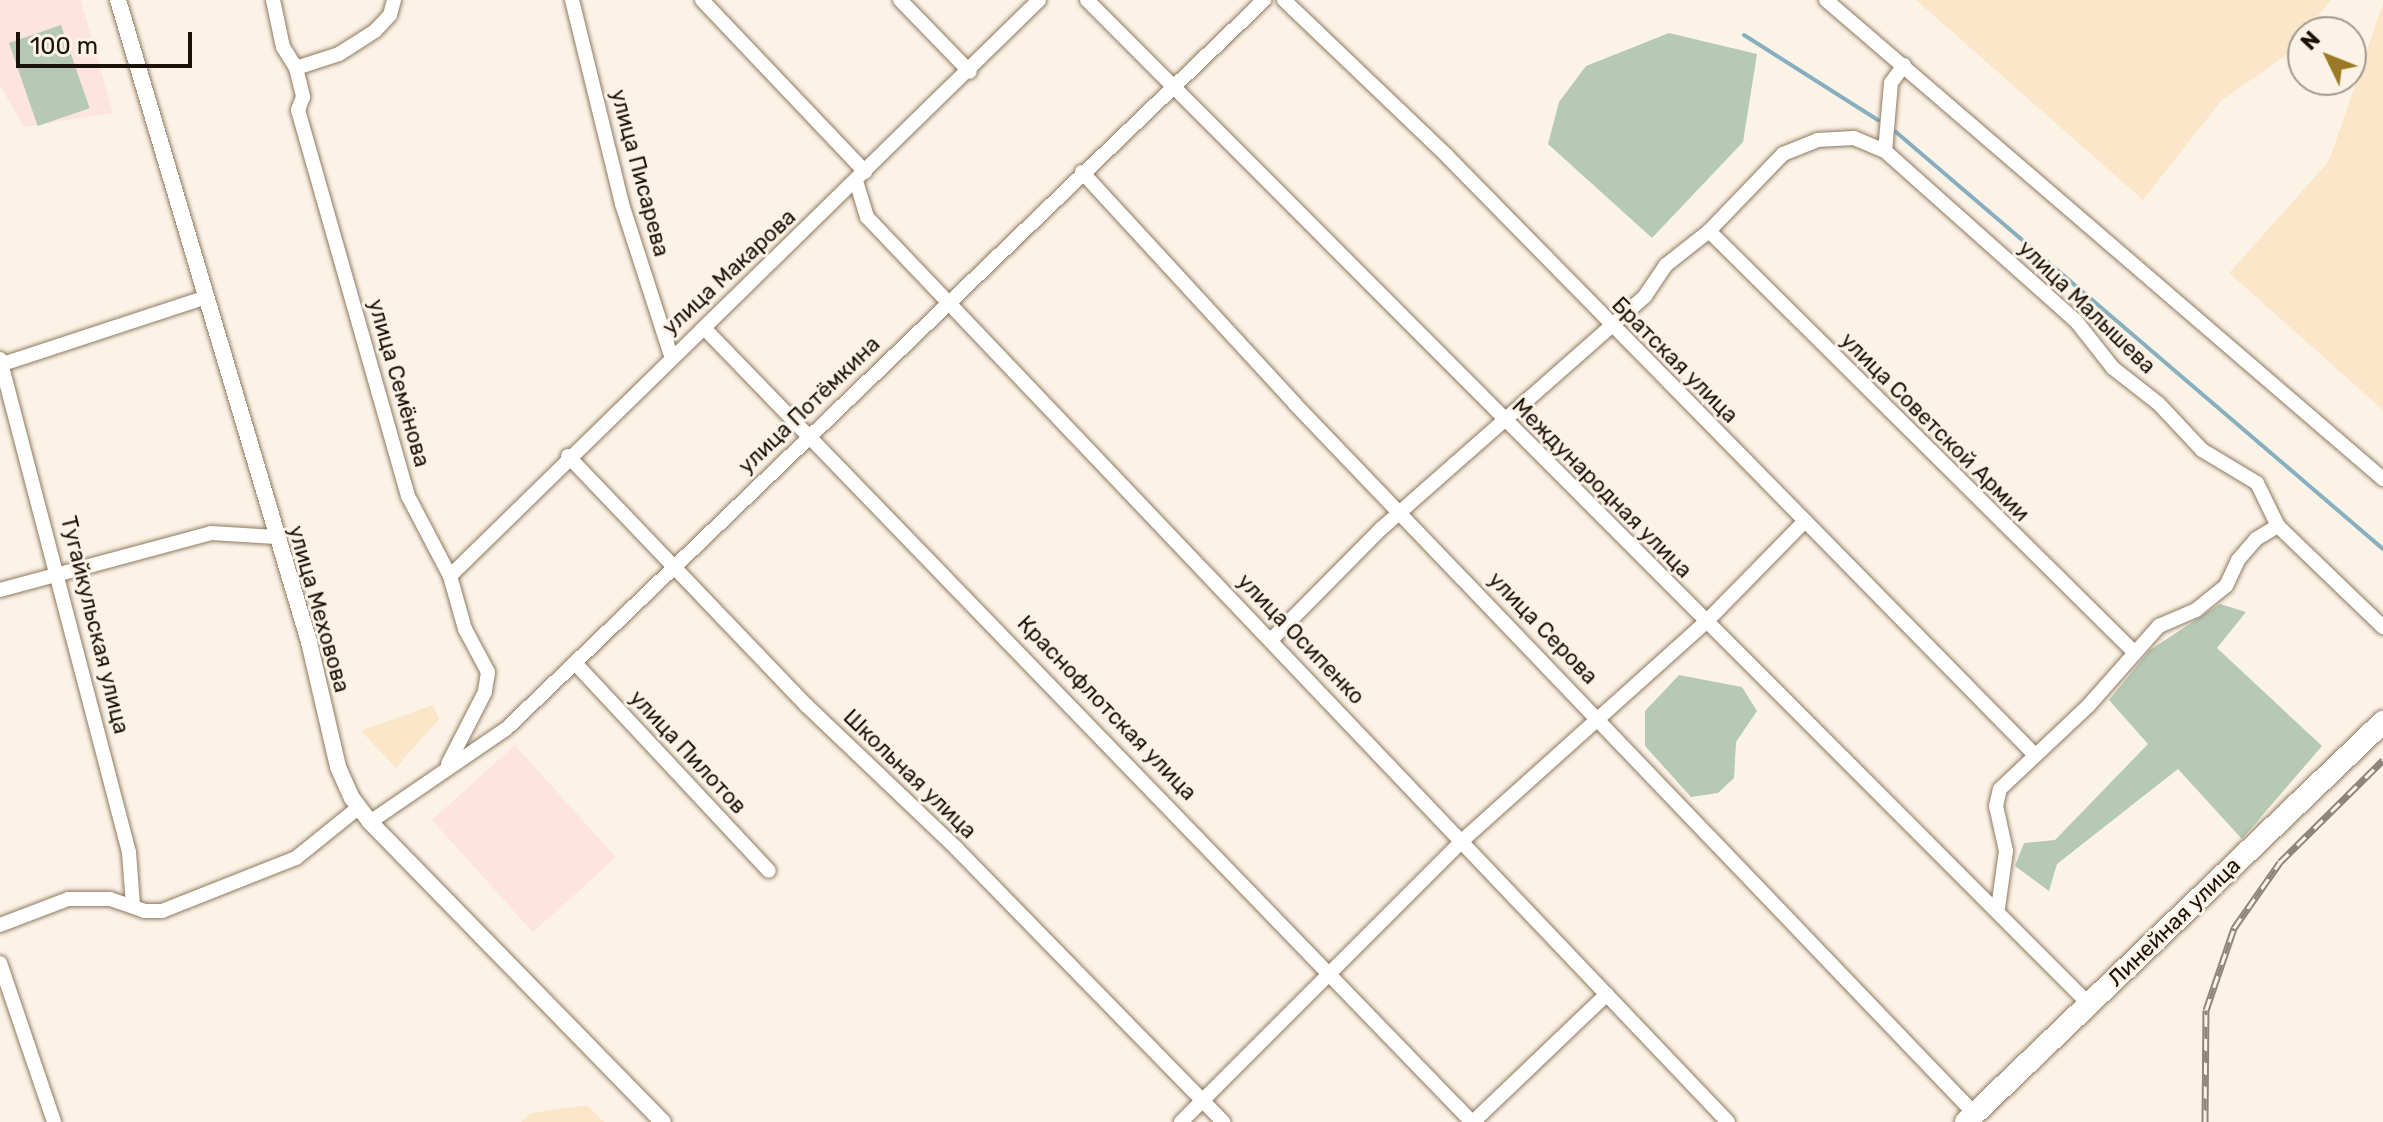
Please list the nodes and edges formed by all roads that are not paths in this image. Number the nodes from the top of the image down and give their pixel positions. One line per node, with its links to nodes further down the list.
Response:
1 (118, 0): 20 (street, улица Меховова)
2 (273, 0): 13 (street, улица Семёнова)
3 (394, 0): 13 (street)
4 (572, 0): 24 (street, улица Писарева)
5 (702, 0): 18 (street, улица Осипенко)
6 (900, 0): 14 (street)
7 (1039, 0): 14 (street, улица Макарова)
8 (1087, 0): 15 (street, Международная улица)
9 (1264, 0): 15 (street, улица Потёмкина)
10 (1284, 0): 22 (street, Братская улица)
11 (1826, 0): 12 (street)
12 (1904, 65): 16 (street); 29 (street)
13 (296, 68): 36 (street, улица Семёнова)
14 (970, 72): 18 (street, улица Макарова)
15 (1171, 87): 17 (street, улица Потёмкина); 26 (street, Международная улица)
16 (1885, 151): 19 (street); 32 (street, улица Малышева)
17 (1082, 172): 21 (street, улица Потёмкина); 30 (street, улица Серова)
18 (860, 176): 21 (street, улица Осипенко); 23 (street, улица Макарова)
19 (1709, 231): 22 (street); 41 (street, улица Советской Армии)
20 (204, 298): 25 (street); 33 (street, улица Меховова)
21 (949, 302): 27 (street, улица Потёмкина); 40 (street, улица Осипенко)
22 (1611, 327): 26 (street); 31 (street, Братская улица)
23 (706, 330): 24 (street, улица Макарова); 27 (street, Краснофлотская улица)
24 (671, 356): 28 (street, улица Макарова)
25 (1, 363): 35 (street, Тугайкульская улица)
26 (1505, 420): 30 (street); 38 (street, Международная улица)
27 (811, 433): 34 (street, улица Потёмкина); 55 (street, Краснофлотская улица)
28 (568, 456): 34 (street, Школьная улица); 36 (street, улица Макарова)
29 (2383, 479)
30 (1401, 514): 40 (street); 43 (street, улица Серова)
31 (1805, 521): 38 (street); 45 (street, Братская улица)
32 (2278, 526): 39 (street, улица Малышева); 41 (street)
33 (276, 537): 35 (street); 47 (street, улица Меховова)
34 (673, 567): 42 (street, улица Потёмкина); 58 (street, Школьная улица)
35 (59, 570): 37 (street); 51 (street, Тугайкульская улица)
36 (450, 576): 46 (street, улица Семёнова)
37 (0, 590)
38 (1705, 623): 43 (street); 52 (street, Международная улица)
39 (2383, 627)
40 (1271, 640): 49 (street, улица Осипенко)
41 (2133, 651): 45 (street)
42 (575, 663): 46 (street, улица Потёмкина); 50 (street, улица Пилотов)
43 (1598, 716): 49 (street); 59 (street, улица Серова)
44 (2383, 722): 57 (main road, Линейная улица)
45 (2033, 753): 52 (street)
46 (448, 764): 48 (street, улица Потёмкина)
47 (358, 808): 48 (street, улица Меховова); 51 (street)
48 (370, 822): 61 (street, улица Меховова)
49 (1464, 839): 55 (street); 56 (street, улица Осипенко)
50 (769, 871)
51 (133, 905): 53 (street)
52 (1998, 908): 57 (street, Международная улица)
53 (0, 925)
54 (0, 963): 60 (street)
55 (1330, 975): 58 (street); 64 (street, Краснофлотская улица)
56 (1607, 994): 64 (street); 65 (street, улица Осипенко)
57 (2089, 1004): 59 (main road, Линейная улица)
58 (1202, 1100): 62 (street); 63 (street, Школьная улица)
59 (1970, 1118)
60 (54, 1122)
61 (663, 1122)
62 (1181, 1122)
63 (1223, 1122)
64 (1472, 1122)
65 (1728, 1122)

